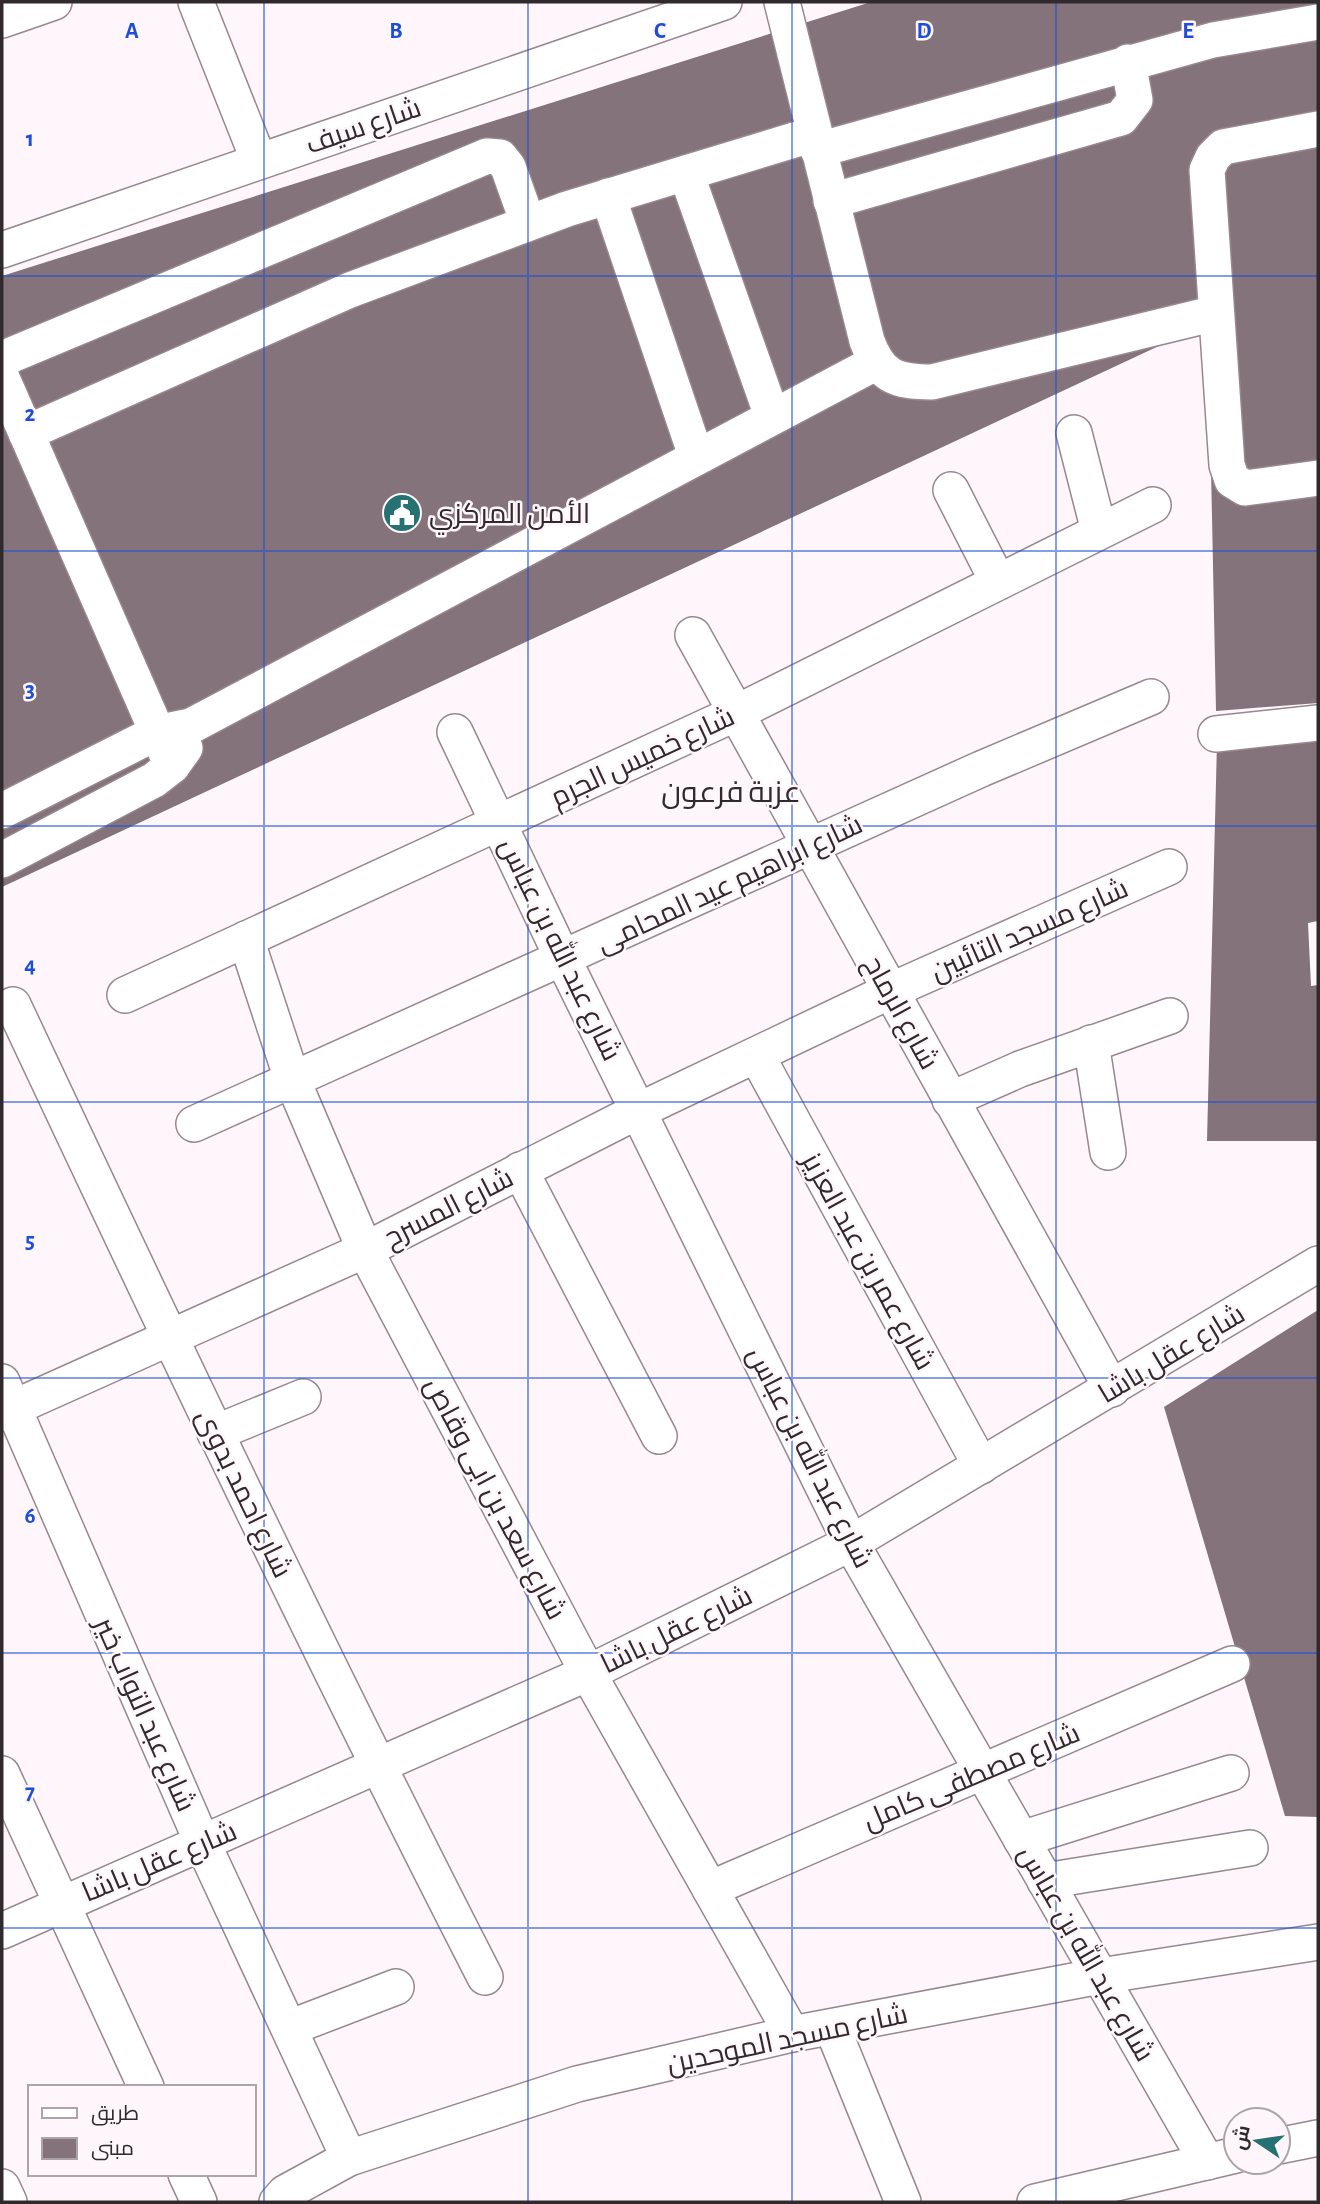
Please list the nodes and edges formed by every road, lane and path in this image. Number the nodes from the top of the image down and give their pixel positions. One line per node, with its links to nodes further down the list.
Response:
1 (54, 2): 7 (street)
2 (196, 2): 13 (street)
3 (724, 2): 5 (street, شارع سيف)
4 (782, 2): 11 (street)
5 (663, 11): 13 (street, شارع سيف)
6 (1310, 16): 8 (street)
7 (2, 20)
8 (1128, 62): 9 (street); 12 (street)
9 (1000, 98): 11 (street); 12 (street)
10 (1318, 129): 19 (street)
11 (816, 142): 14 (street); 16 (street)
12 (1014, 147): 16 (street)
13 (259, 161): 18 (street, شارع سيف)
14 (685, 173): 15 (street); 23 (street)
15 (608, 196): 17 (street); 26 (street)
16 (831, 201): 21 (street)
17 (528, 223): 20 (street); 24 (street)
18 (2, 250)
19 (1216, 313): 21 (street); 27 (street)
20 (2, 359)
21 (875, 363): 23 (street)
22 (2, 378): 24 (street)
23 (772, 416): 26 (street)
24 (26, 433): 38 (street)
25 (1074, 433): 30 (street)
26 (696, 456): 36 (street)
27 (1318, 478)
28 (951, 490): 31 (street)
29 (1153, 505): 30 (street, شارع خميس الجرم)
30 (1099, 531): 31 (street, شارع خميس الجرم)
31 (998, 582): 34 (street, شارع خميس الجرم)
32 (693, 635): 34 (street, شارع الرماح)
33 (1151, 697): 45 (street, شارع ابراهيم عيد المحامى)
34 (734, 714): 44 (street, شارع خميس الجرم); 45 (street, شارع الرماح)
35 (1318, 723): 39 (street)
36 (191, 726): 38 (street); 40 (street)
37 (455, 732): 44 (street, شارع عبد الله بن عباس)
38 (156, 733): 40 (street); 41 (street)
39 (1216, 734)
40 (172, 766): 43 (street)
41 (59, 780): 42 (street); 43 (street)
42 (2, 811)
43 (77, 820): 46 (street)
44 (499, 822): 48 (street, شارع خميس الجرم); 49 (street, شارع عبد الله بن عباس)
45 (809, 845): 49 (street, شارع ابراهيم عيد المحامى); 50 (street, شارع الرماح)
46 (2, 860)
47 (1169, 867): 50 (street, شارع مسجد التائبين)
48 (246, 939): 51 (street, شارع خميس الجرم); 56 (street, شارع سعد بن ابى وقاص)
49 (563, 959): 56 (street, شارع ابراهيم عيد المحامى); 58 (street, شارع عبد الله بن عباس)
50 (890, 991): 55 (street, شارع المسرح); 57 (street, شارع الرماح)
51 (125, 995)
52 (13, 1005): 64 (street, شارع احمد بدوى)
53 (1170, 1016): 54 (street)
54 (1091, 1043): 57 (street); 60 (street)
55 (757, 1056): 58 (street, شارع المسرح); 70 (street, شارع عمر بن عبد العزيز)
56 (292, 1079): 59 (street, شارع ابراهيم عيد المحامى); 62 (street, شارع سعد بن ابى وقاص)
57 (950, 1100): 65 (street, شارع الرماح)
58 (640, 1110): 61 (street, شارع المسرح); 71 (street, شارع عبد الله بن عباس)
59 (194, 1124)
60 (1108, 1152)
61 (520, 1170): 62 (street, شارع المسرح); 69 (street)
62 (365, 1250): 64 (street, شارع المسرح); 73 (street, شارع سعد بن ابى وقاص)
63 (1318, 1264): 65 (street, شارع عقل باشا)
64 (169, 1339): 67 (street, شارع المسرح); 68 (street, شارع احمد بدوى)
65 (1112, 1389): 70 (street, شارع عقل باشا)
66 (303, 1397): 68 (street)
67 (5, 1401): 79 (street, شارع عبد التواب خير)
68 (215, 1433): 74 (street, شارع احمد بدوى)
69 (659, 1436)
70 (981, 1466): 71 (street, شارع عقل باشا)
71 (851, 1543): 73 (street, شارع عقل باشا); 75 (street, شارع عبد الله بن عباس)
72 (1232, 1664): 75 (street, شارع مصطفى كامل)
73 (588, 1673): 74 (street, شارع عقل باشا); 82 (street, شارع سعد بن ابى وقاص)
74 (377, 1766): 79 (street, شارع عقل باشا); 87 (street, شارع احمد بدوى)
75 (983, 1772): 78 (street, شارع عبد الله بن عباس); 82 (street, شارع مصطفى كامل)
76 (1231, 1773): 78 (street)
77 (2, 1774): 83 (street)
78 (1021, 1839): 81 (street, شارع عبد الله بن عباس)
79 (202, 1842): 83 (street, شارع عقل باشا); 90 (street, شارع عبد التواب خير)
80 (1250, 1848): 81 (street)
81 (1045, 1881): 86 (street, شارع عبد الله بن عباس)
82 (710, 1889): 91 (street, شارع سعد بن ابى وقاص)
83 (62, 1903): 84 (street, شارع عقل باشا); 92 (street)
84 (2, 1931)
85 (1318, 1942): 86 (street, شارع مسجد الموحدين)
86 (1100, 1976): 89 (street, شارع مسجد الموحدين); 96 (street, شارع عبد الله بن عباس)
87 (485, 1977)
88 (396, 1987): 90 (street)
89 (832, 2027): 91 (street, شارع مسجد الموحدين); 102 (street)
90 (289, 2028): 95 (street, شارع عبد التواب خير)
91 (792, 2034): 95 (street, شارع مسجد الموحدين)
92 (145, 2085)
93 (1318, 2138): 94 (street)
94 (1292, 2143)
95 (349, 2158): 101 (street, شارع مسجد الموحدين)
96 (1222, 2158): 103 (street)
97 (187, 2176): 100 (street)
98 (2, 2187): 99 (street)
99 (9, 2202)
100 (199, 2202)
101 (277, 2202)
102 (904, 2202)
103 (1035, 2202)

